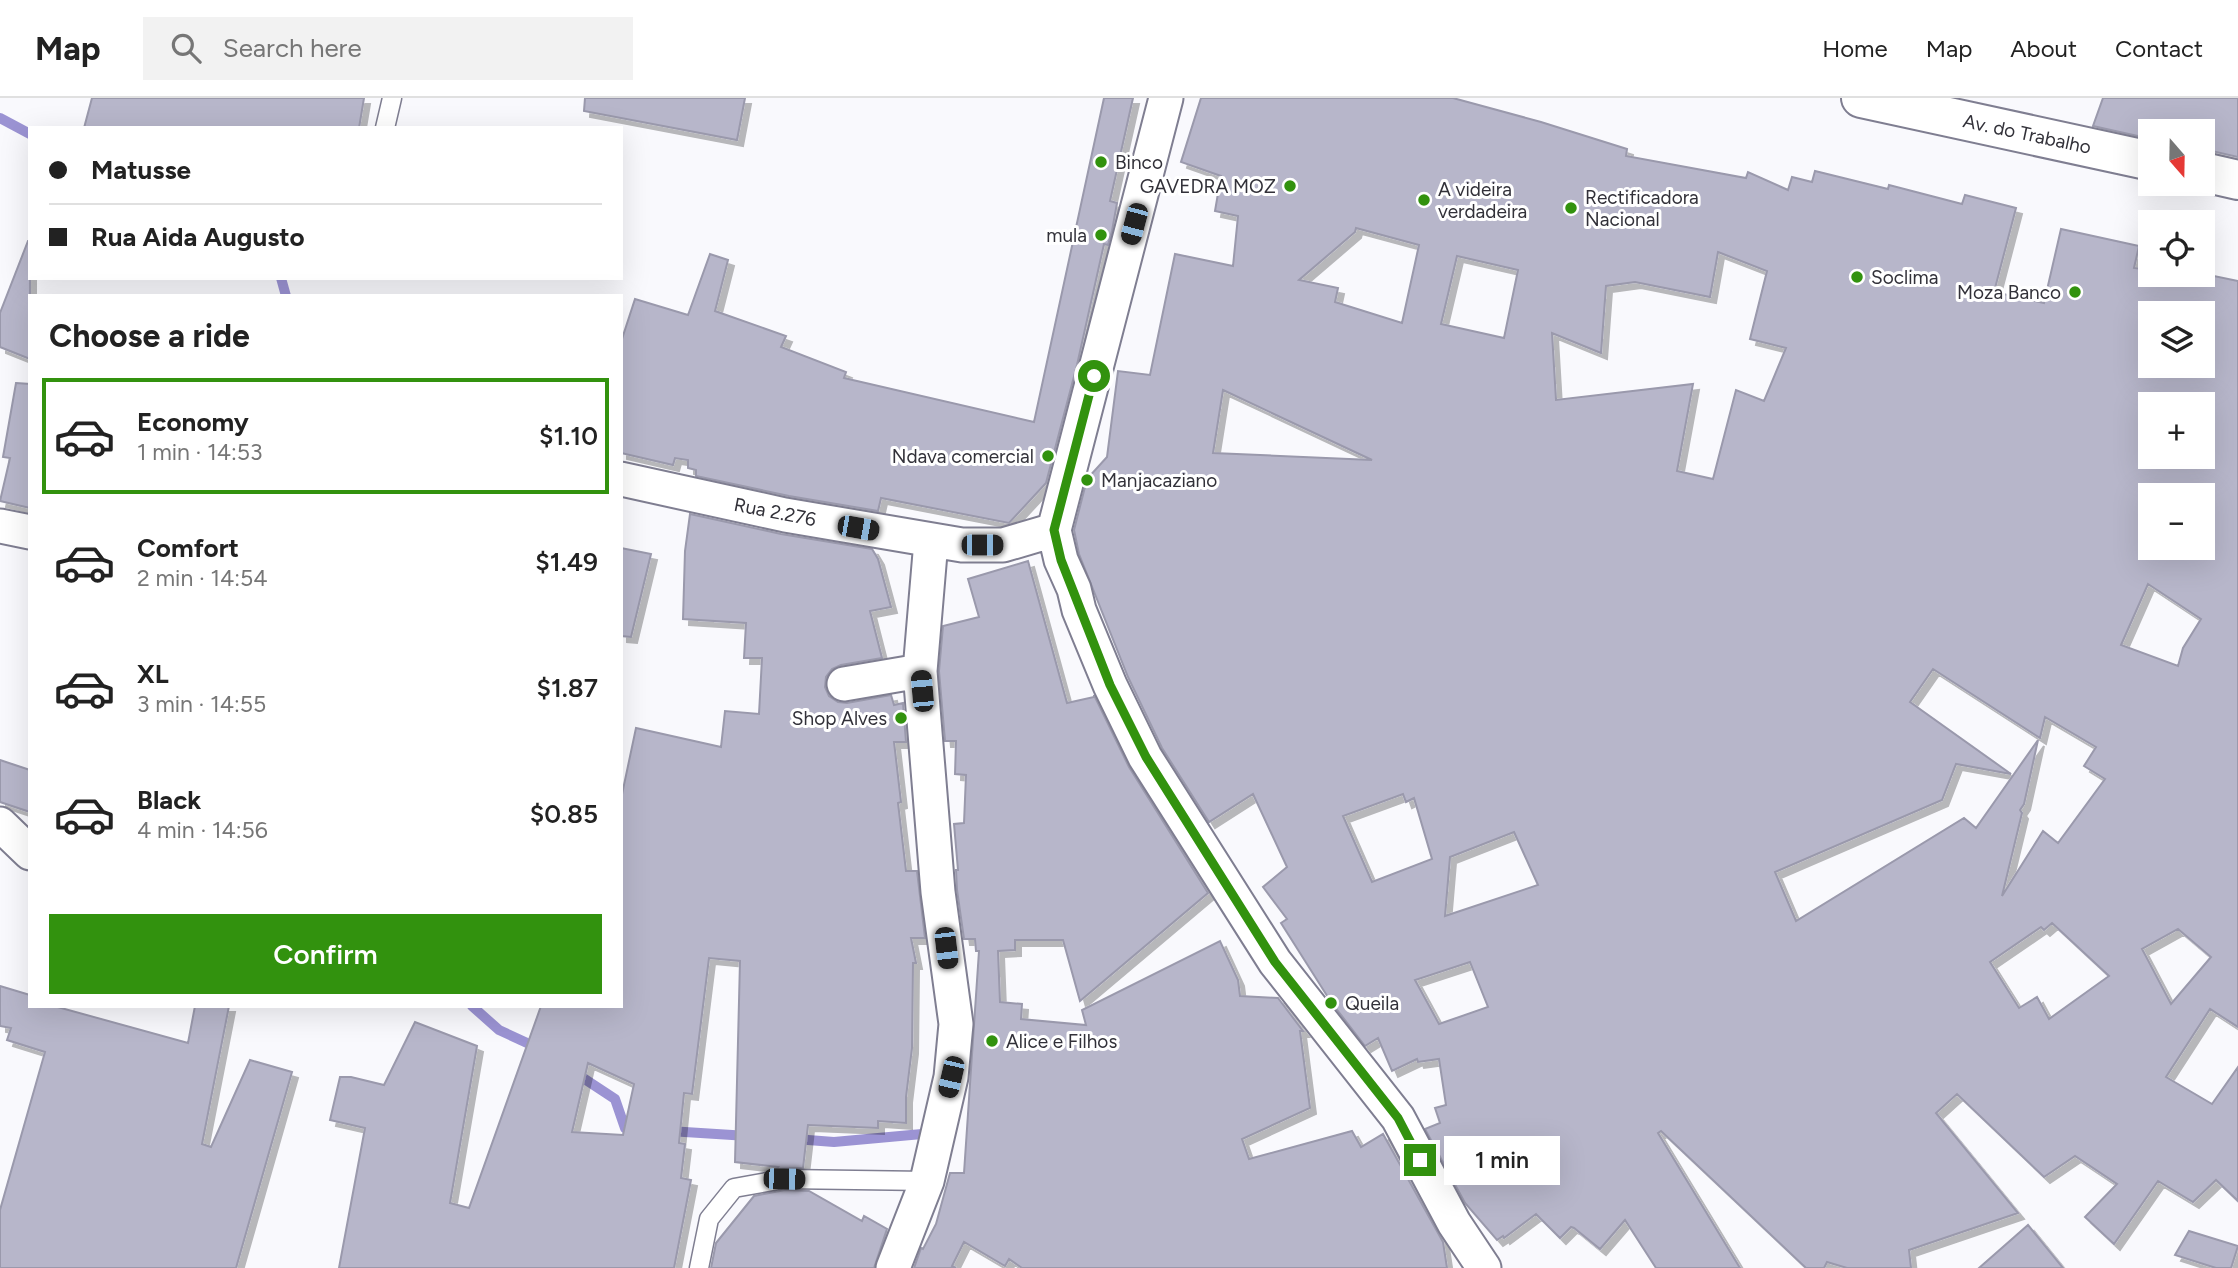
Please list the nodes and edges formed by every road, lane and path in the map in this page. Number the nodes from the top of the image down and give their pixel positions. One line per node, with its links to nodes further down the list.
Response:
1 (392, 98): 4 (lane)
2 (1166, 98): 10 (street)
3 (1861, 98): 5 (main road, Av. do Trabalho)
4 (385, 126)
5 (2138, 158)
6 (2216, 175): 7 (main road)
7 (2238, 180)
8 (623, 479): 12 (street, Rua 2.276)
9 (0, 526): 11 (street)
10 (1054, 530): 12 (street, Rua 2.276); 20 (street)
11 (28, 532)
12 (931, 541): 13 (street)
13 (920, 671): 14 (street); 17 (street)
14 (844, 684)
15 (0, 824): 16 (street)
16 (28, 851)
17 (926, 1181): 18 (lane); 19 (street)
18 (699, 1268)
19 (894, 1268)
20 (1484, 1268)

